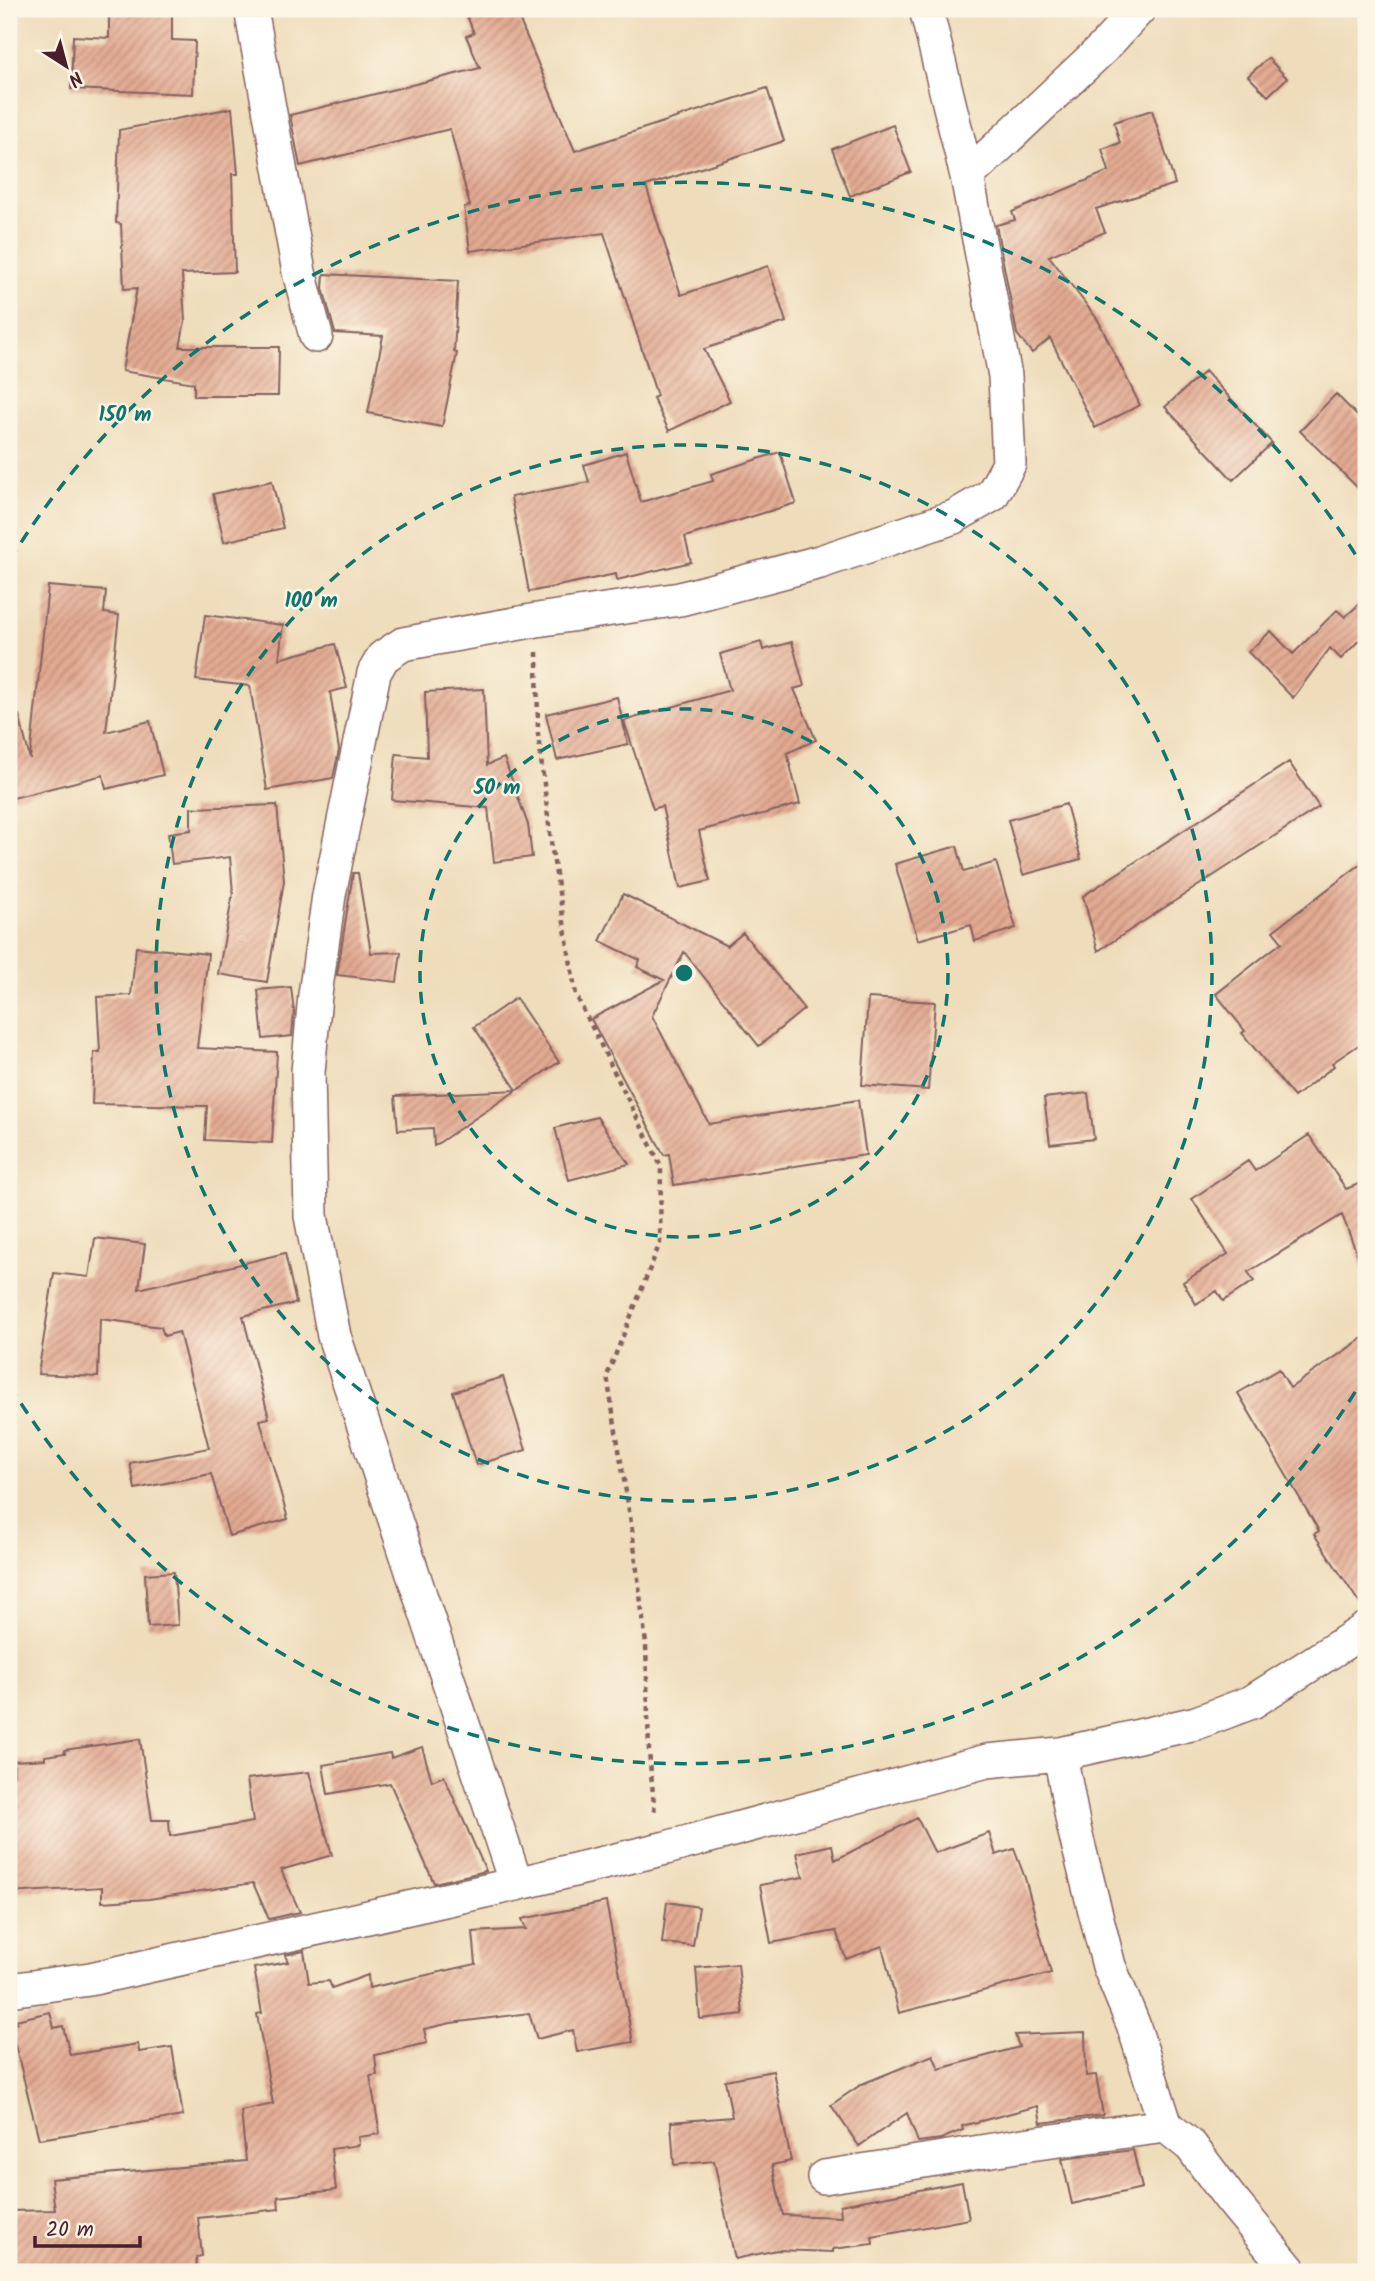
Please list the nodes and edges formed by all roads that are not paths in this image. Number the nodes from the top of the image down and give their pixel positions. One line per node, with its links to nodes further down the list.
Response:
1 (251, 9): 5 (street)
2 (926, 9): 4 (street)
3 (1139, 9): 4 (street)
4 (967, 176): 8 (street)
5 (316, 336)
6 (1366, 1629): 7 (street)
7 (1060, 1754): 8 (street); 10 (street)
8 (516, 1884): 9 (street)
9 (9, 1990)
10 (1166, 2126): 11 (street); 12 (street)
11 (824, 2176)
12 (1291, 2272)

